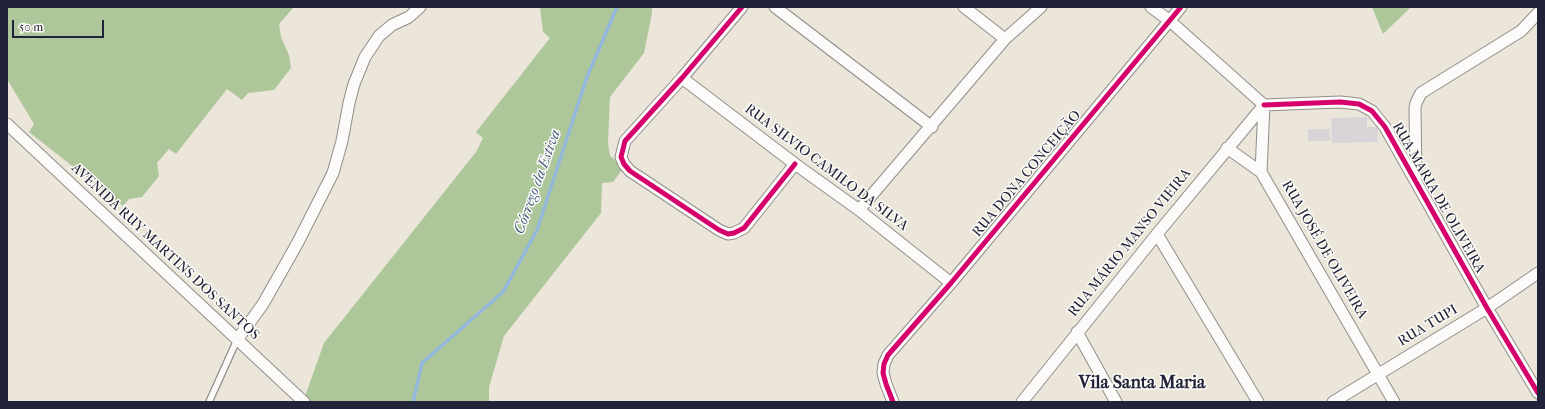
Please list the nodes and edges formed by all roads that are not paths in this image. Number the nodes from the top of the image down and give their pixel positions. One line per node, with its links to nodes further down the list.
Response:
1 (420, 7): 25 (street)
2 (742, 7): 11 (street)
3 (775, 7): 14 (street)
4 (964, 7): 10 (street)
5 (1041, 7): 10 (street)
6 (1151, 7): 9 (street)
7 (1181, 7): 9 (street, RUA DONA CONCEIÇÃO)
8 (1538, 13): 18 (street)
9 (1170, 22): 12 (street); 22 (street, RUA DONA CONCEIÇÃO)
10 (1005, 39): 14 (street)
11 (682, 78): 16 (street, RUA SILVIO CAMILO DA SILVA); 16 (street)
12 (1264, 105): 15 (street, RUA MÁRIO MANSO VIEIRA); 17 (street); 18 (street, RUA MARIA DE OLIVEIRA)
13 (7, 124): 25 (street, AVENIDA RUY MARTINS DOS SANTOS)
14 (932, 127): 19 (street)
15 (1227, 148): 17 (street); 20 (street, RUA MÁRIO MANSO VIEIRA)
16 (795, 164): 19 (street, RUA SILVIO CAMILO DA SILVA)
17 (1261, 172): 26 (street, RUA JOSÉ DE OLIVEIRA)
18 (1416, 182): 23 (street, RUA MARIA DE OLIVEIRA)
19 (859, 210): 22 (street, RUA SILVIO CAMILO DA SILVA)
20 (1157, 234): 24 (street, RUA MÁRIO MANSO VIEIRA); 33 (street)
21 (1538, 273): 23 (street, RUA TUPI)
22 (951, 283): 30 (street, RUA DONA CONCEIÇÃO)
23 (1487, 308): 26 (street, RUA TUPI); 27 (street, RUA MARIA DE OLIVEIRA)
24 (1077, 332): 31 (street, RUA MÁRIO MANSO VIEIRA); 32 (street)
25 (237, 340): 28 (lane); 29 (street, AVENIDA RUY MARTINS DOS SANTOS)
26 (1378, 373): 34 (street, RUA TUPI); 35 (street, RUA JOSÉ DE OLIVEIRA)
27 (1538, 393)
28 (209, 402)
29 (304, 402)
30 (893, 402)
31 (1022, 402)
32 (1116, 402)
33 (1258, 402)
34 (1333, 402)
35 (1394, 402)

